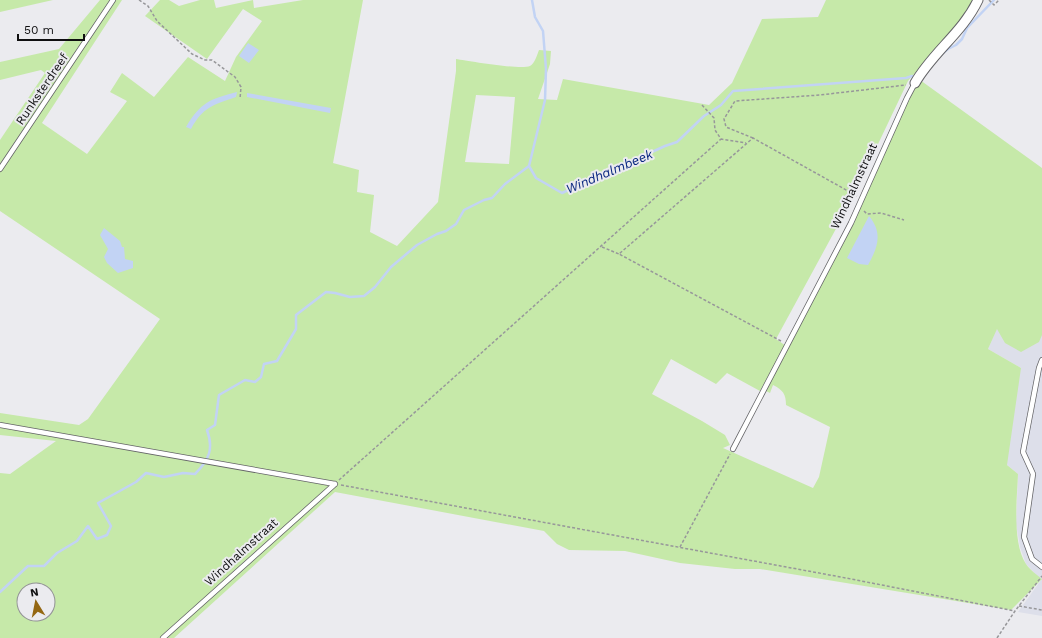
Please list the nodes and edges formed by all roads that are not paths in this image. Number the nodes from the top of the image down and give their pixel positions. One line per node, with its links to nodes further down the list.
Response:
1 (113, 0): 4 (lane, Runksterdreef)
2 (978, 0): 3 (street, Windhalmstraat)
3 (915, 84): 7 (lane, Windhalmstraat)
4 (0, 169)
5 (1042, 360): 8 (lane)
6 (0, 424): 9 (lane, Windhalmstraat)
7 (733, 449)
8 (1042, 567)
9 (163, 638)

